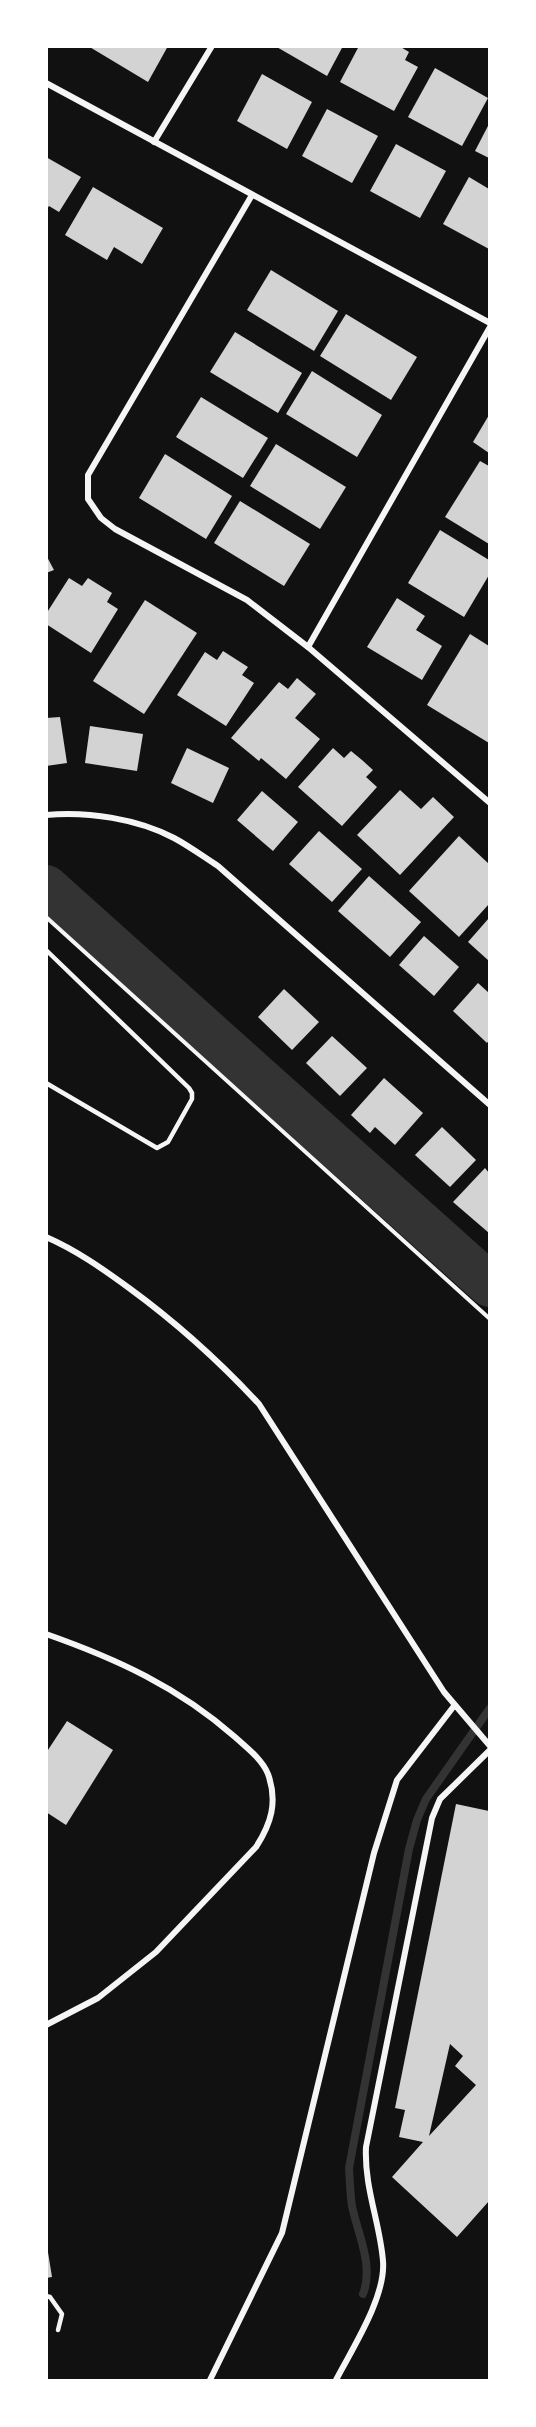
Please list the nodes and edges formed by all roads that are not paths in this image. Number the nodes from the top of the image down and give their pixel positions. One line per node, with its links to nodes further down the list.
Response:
1 (212, 46): 3 (street)
2 (46, 83): 3 (street)
3 (154, 142): 4 (street)
4 (252, 195): 5 (street); 6 (street)
5 (489, 325): 6 (street)
6 (308, 646): 7 (street)
7 (489, 803)
8 (46, 815): 11 (street)
9 (46, 950): 10 (lane)
10 (46, 1083)
11 (489, 1105)
12 (46, 1237): 14 (street)
13 (46, 1634): 16 (street)
14 (454, 1706): 15 (street); 19 (street)
15 (489, 1748): 20 (street)
16 (46, 2025)
17 (46, 2296): 18 (lane)
18 (58, 2330)
19 (210, 2380)
20 (336, 2380)

